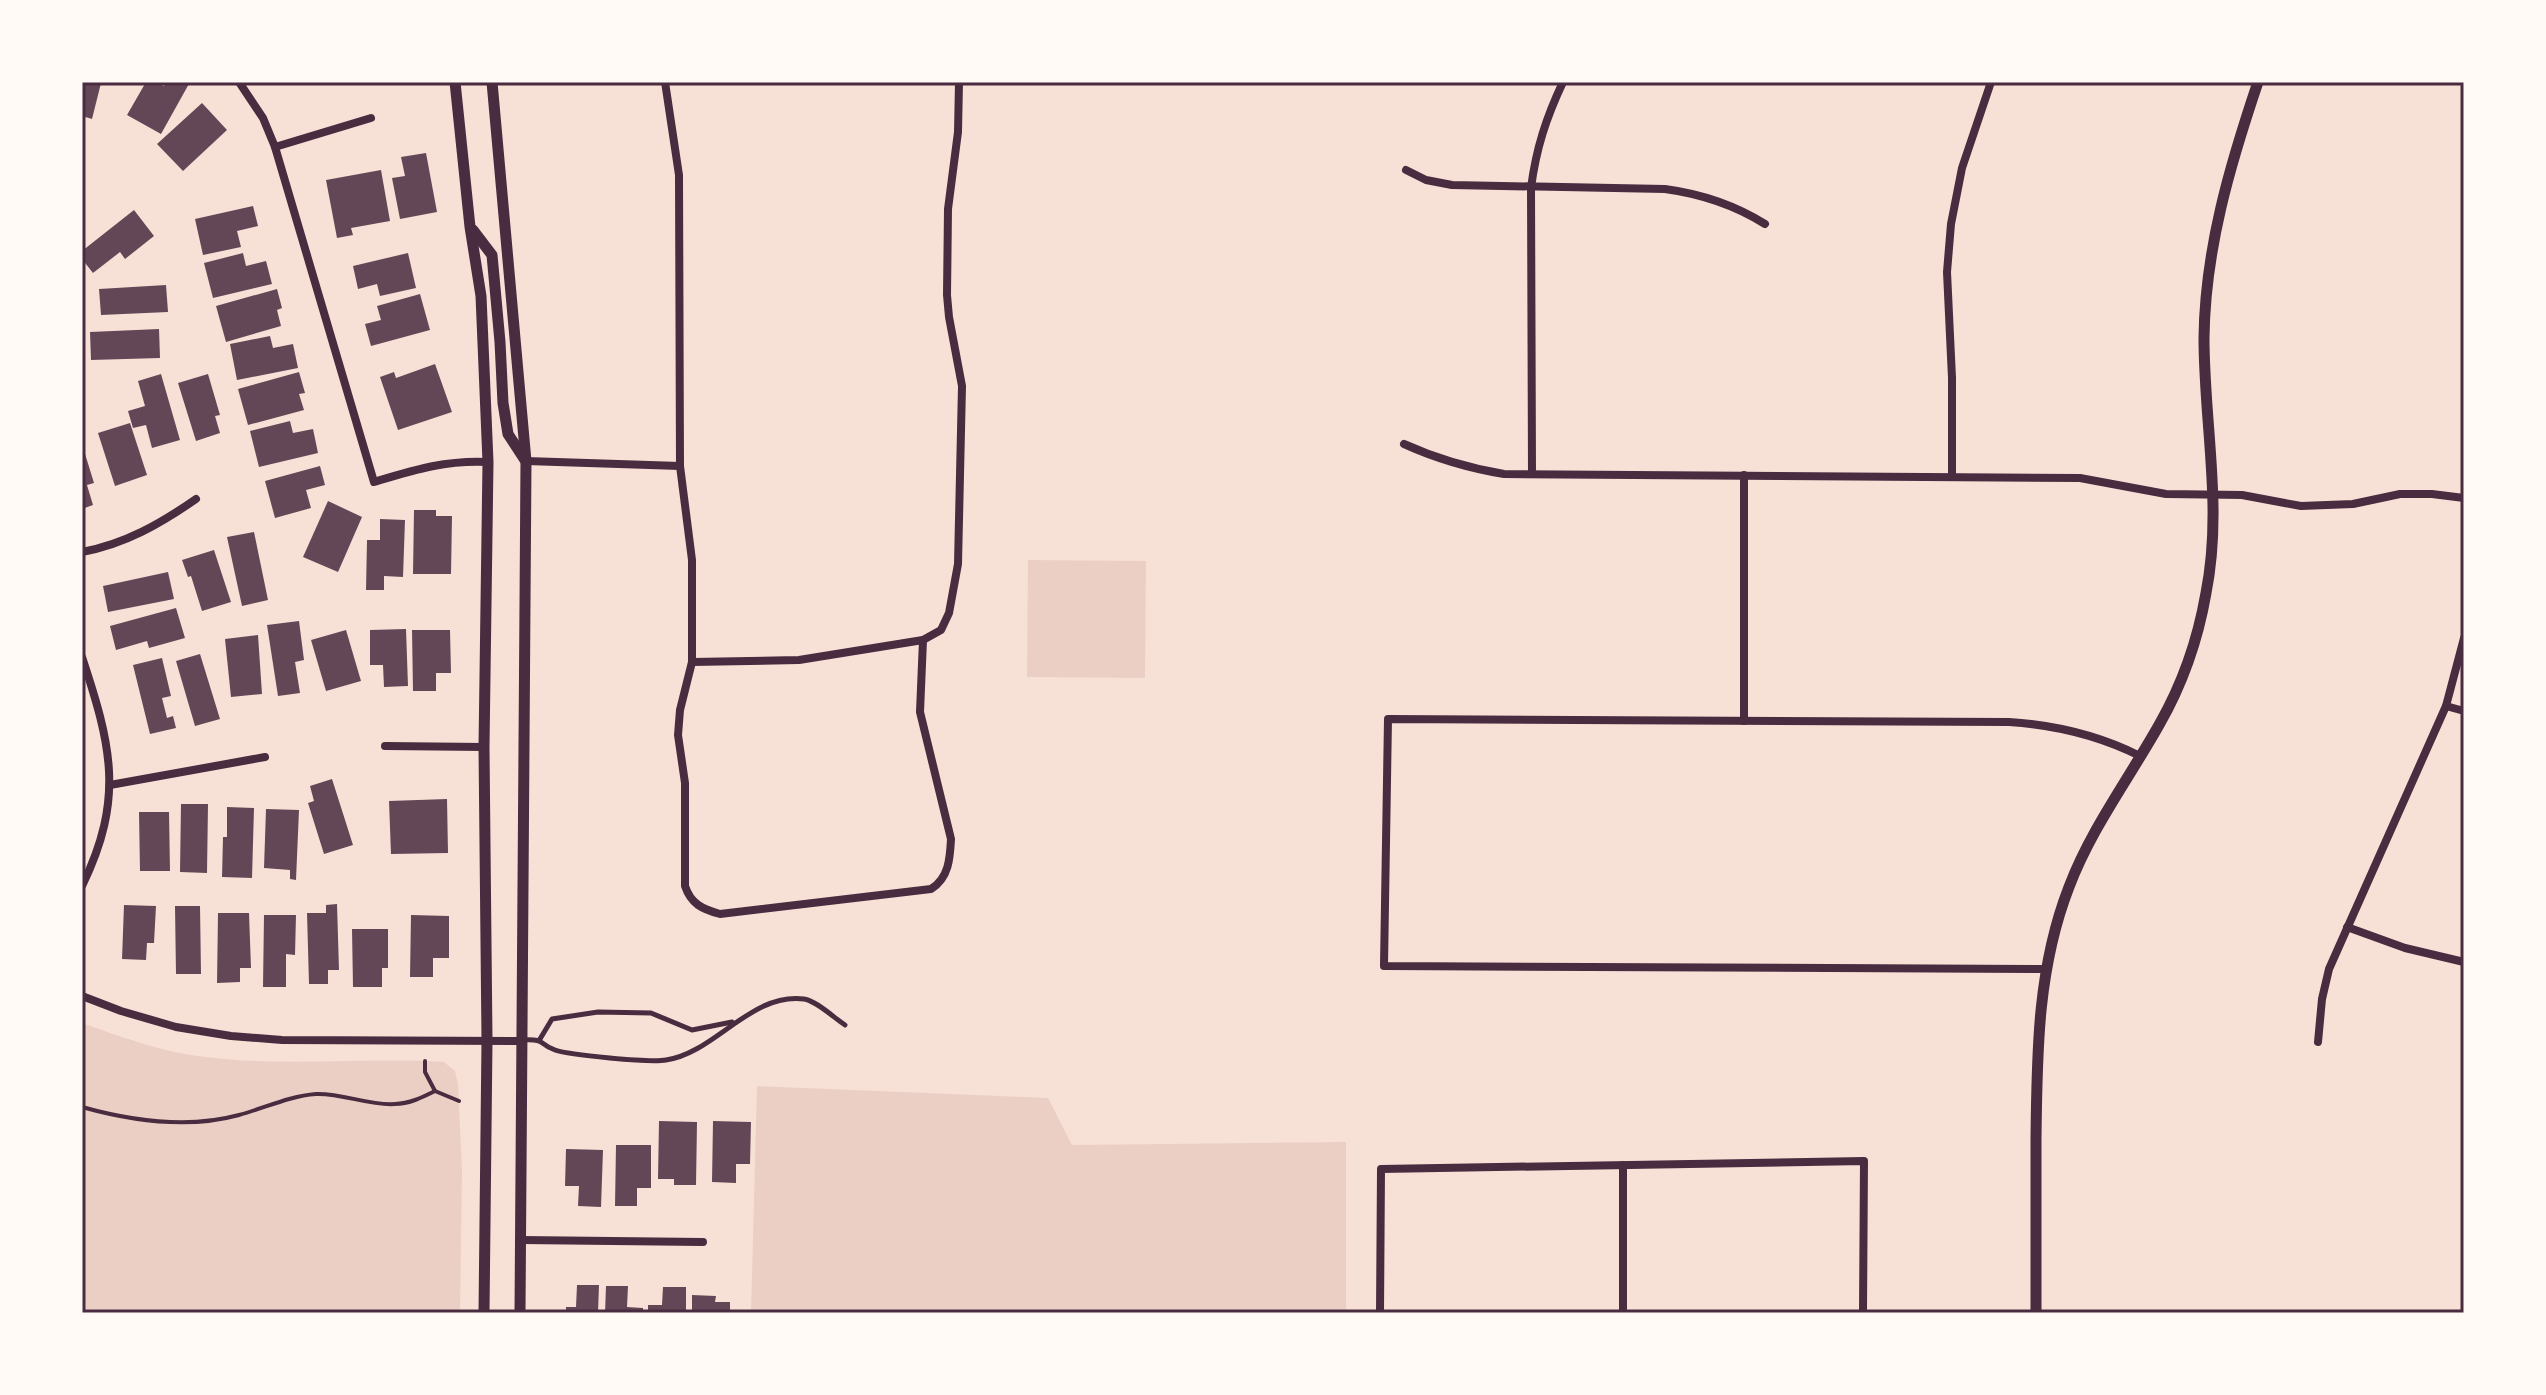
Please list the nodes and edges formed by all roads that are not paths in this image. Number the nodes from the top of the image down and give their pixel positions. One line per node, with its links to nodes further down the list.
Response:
1 (239, 82): 10 (street)
2 (455, 82): 14 (street)
3 (492, 82): 16 (street)
4 (665, 82): 18 (street)
5 (959, 82): 27 (street)
6 (1563, 82): 12 (street)
7 (1991, 82): 21 (street)
8 (2258, 82): 22 (street)
9 (371, 118): 10 (street)
10 (275, 147): 17 (street)
11 (1406, 170): 12 (street)
12 (1531, 188): 13 (street); 19 (street)
13 (1765, 224)
14 (470, 227): 16 (street); 17 (street)
15 (1404, 444): 19 (street)
16 (526, 461): 18 (street); 47 (street)
17 (488, 462): 34 (street)
18 (680, 466): 29 (street)
19 (1532, 474): 20 (street)
20 (1744, 475): 21 (street); 32 (street)
21 (1952, 476): 22 (street)
22 (2215, 496): 23 (street); 35 (street)
23 (2464, 498)
24 (196, 499): 25 (street)
25 (82, 552)
26 (2464, 638): 30 (street)
27 (923, 640): 29 (street); 29 (street)
28 (82, 657): 37 (street)
29 (692, 662)
30 (2446, 706): 31 (street); 39 (street)
31 (2464, 711)
32 (1744, 721): 35 (street); 41 (street)
33 (385, 746): 34 (street)
34 (484, 747): 46 (street)
35 (2140, 756): 41 (street)
36 (265, 757): 37 (street)
37 (110, 785): 38 (street)
38 (82, 886)
39 (2347, 927): 40 (street); 48 (street)
40 (2464, 962)
41 (2046, 969): 57 (street)
42 (82, 996): 46 (street)
43 (737, 1021): 44 (lane); 45 (lane); 45 (lane)
44 (845, 1025)
45 (540, 1039): 47 (lane)
46 (487, 1040): 47 (street); 52 (street)
47 (521, 1041): 50 (street)
48 (2318, 1042)
49 (1623, 1165): 54 (street); 55 (street); 56 (street)
50 (521, 1240): 51 (street); 53 (street)
51 (703, 1242)
52 (484, 1313)
53 (520, 1313)
54 (1380, 1313)
55 (1623, 1313)
56 (1863, 1313)
57 (2036, 1313)

